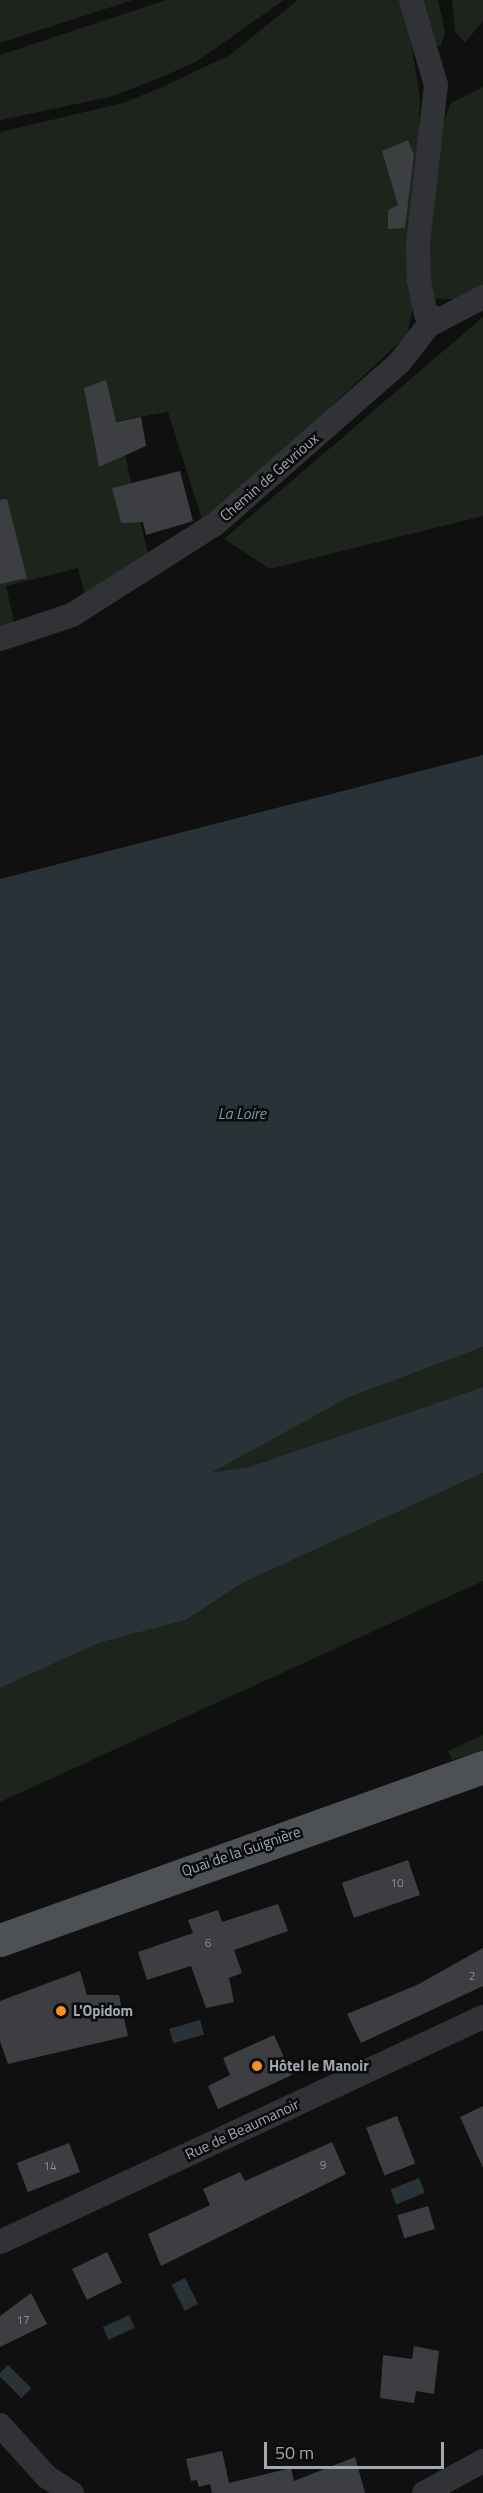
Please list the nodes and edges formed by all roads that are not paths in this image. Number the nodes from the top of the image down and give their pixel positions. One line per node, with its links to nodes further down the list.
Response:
1 (411, 0): 3 (street)
2 (483, 297): 3 (street, Chemin de Gevrioux)
3 (441, 320): 4 (street, Chemin de Gevrioux)
4 (0, 639)
5 (483, 1767): 6 (main road, Quai de la Guignière)
6 (0, 1940)
7 (483, 2017): 8 (street, Rue de Beaumanoir)
8 (0, 2241)
9 (0, 2425): 11 (street)
10 (483, 2461): 13 (street)
11 (47, 2485): 12 (street)
12 (72, 2493)
13 (424, 2493)

